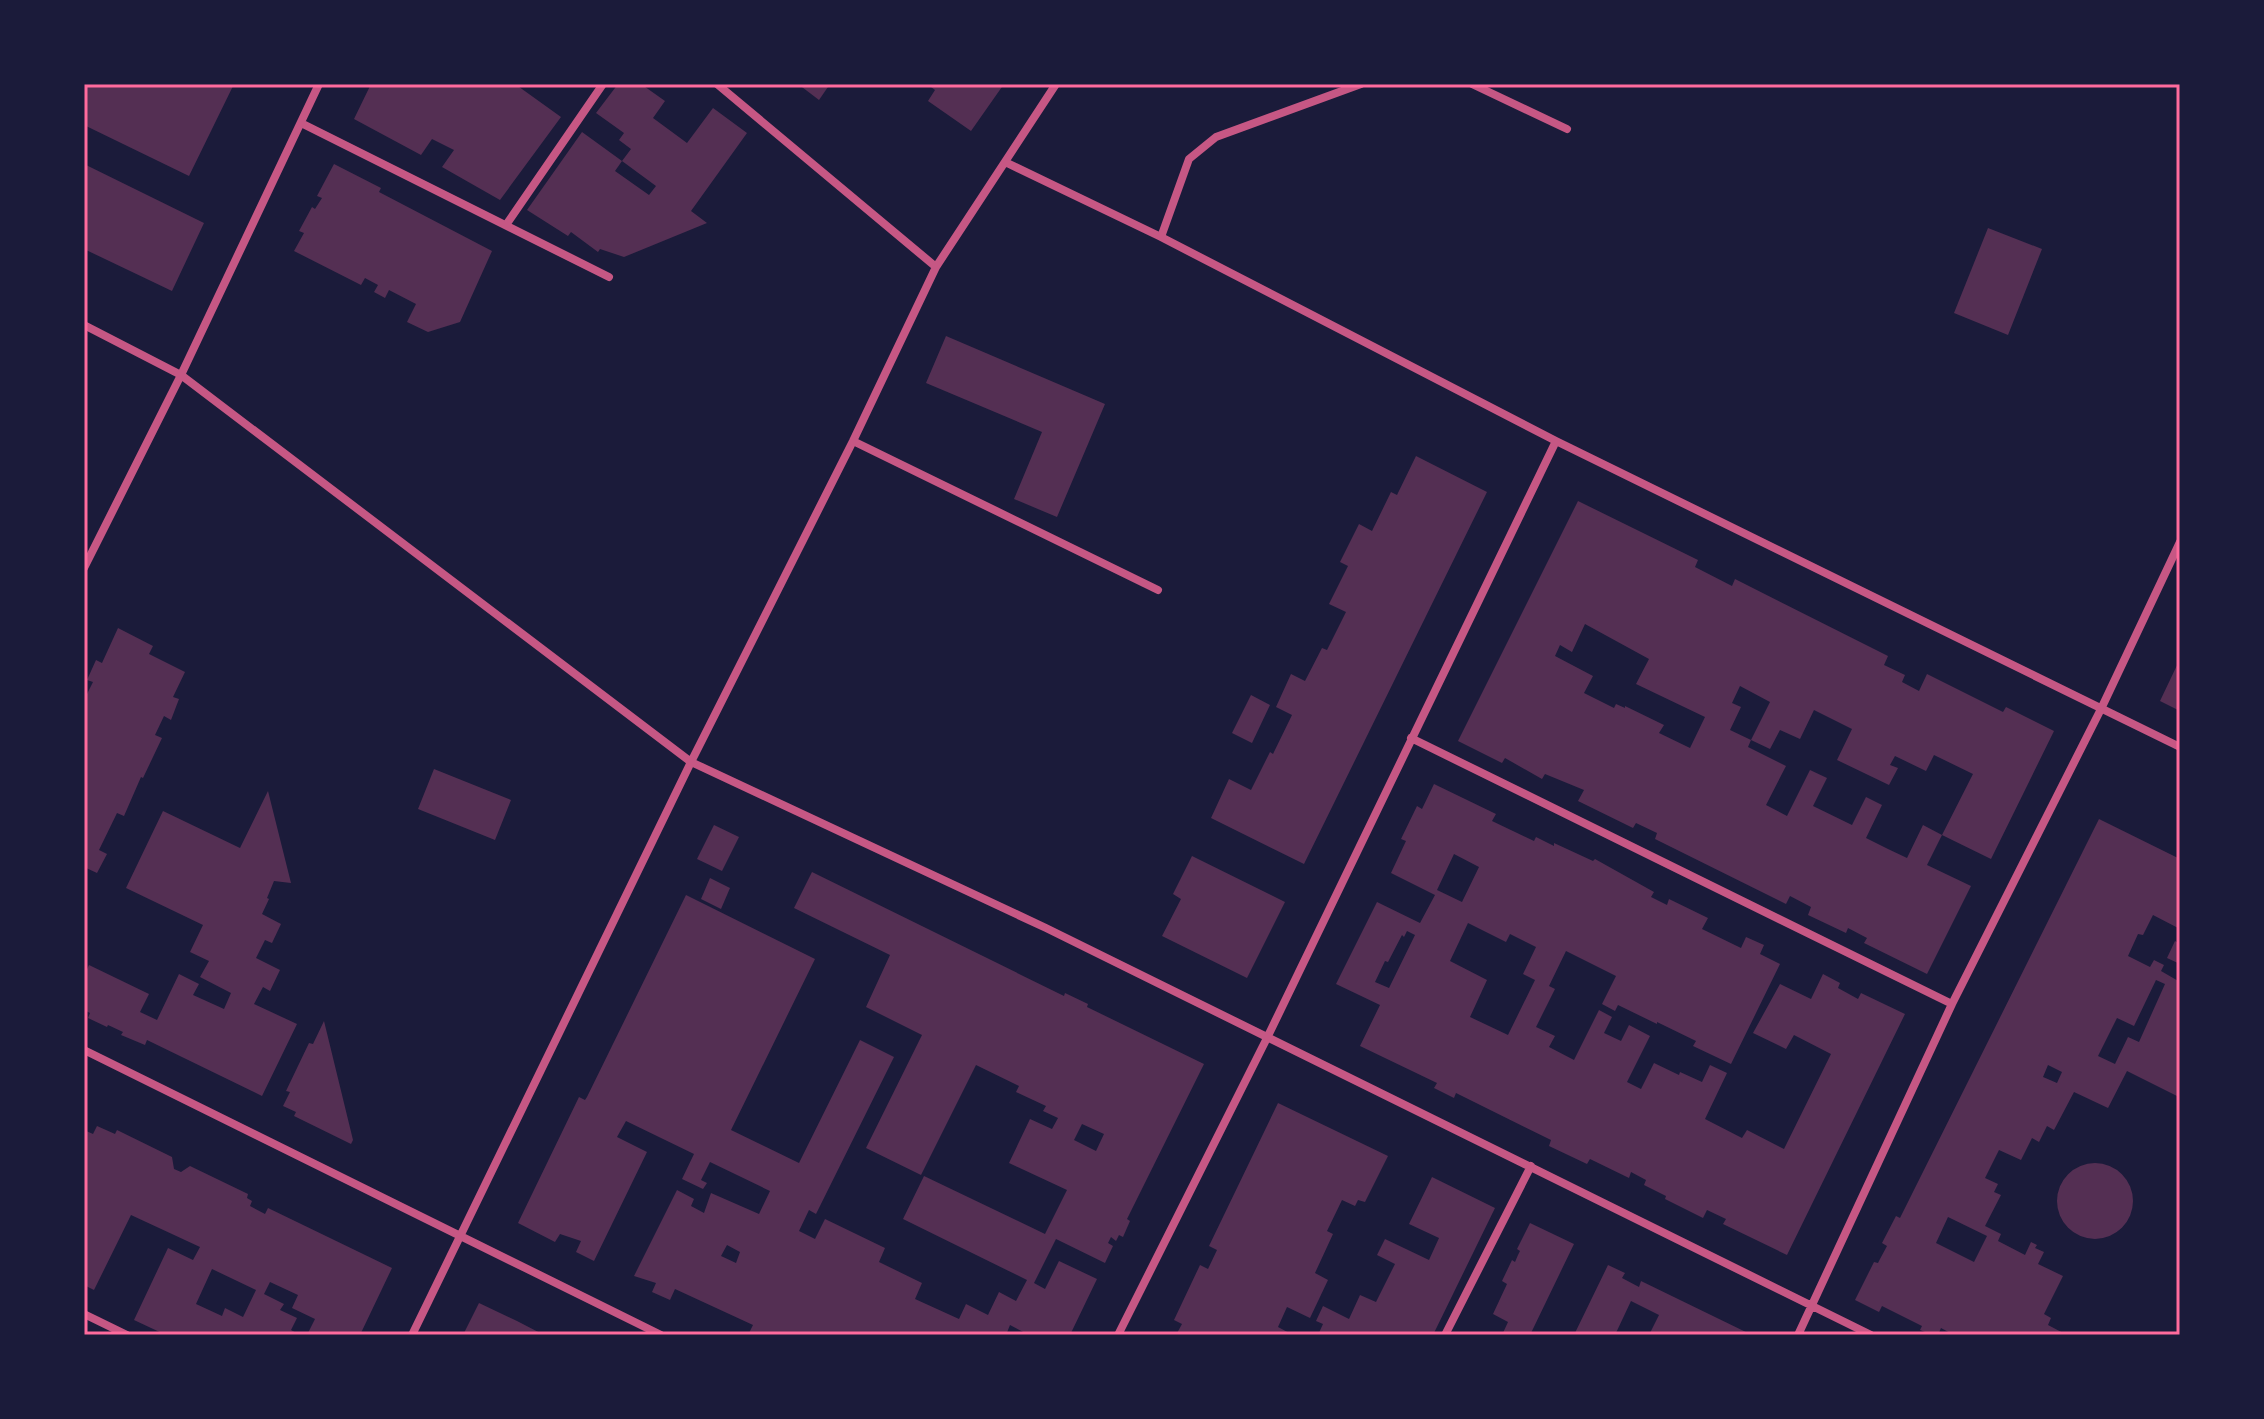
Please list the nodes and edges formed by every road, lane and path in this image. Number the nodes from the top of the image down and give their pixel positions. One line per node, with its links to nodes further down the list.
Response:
1 (319, 84): 7 (street)
2 (603, 84): 10 (street)
3 (717, 84): 12 (street)
4 (1056, 84): 9 (street)
5 (1361, 84): 11 (street)
6 (1472, 84): 8 (street)
7 (301, 123): 10 (street); 15 (street)
8 (1567, 129)
9 (1005, 162): 11 (street); 12 (street)
10 (506, 225): 13 (street)
11 (1161, 237): 17 (street)
12 (936, 267): 16 (street)
13 (609, 277)
14 (84, 325): 15 (street)
15 (181, 375): 19 (street); 24 (street)
16 (853, 441): 20 (street); 24 (street)
17 (1556, 441): 21 (street); 22 (street)
18 (2180, 542): 21 (street)
19 (84, 568)
20 (1158, 590)
21 (2101, 709): 23 (street); 25 (street)
22 (1411, 738): 25 (street); 26 (street)
23 (2180, 747)
24 (691, 762): 26 (street); 29 (street)
25 (1952, 1004): 30 (street)
26 (1267, 1038): 28 (street); 35 (street)
27 (84, 1050): 29 (street)
28 (1531, 1166): 30 (street); 36 (street)
29 (460, 1235): 33 (street); 34 (street)
30 (1812, 1305): 37 (street); 38 (street)
31 (84, 1314): 32 (street)
32 (127, 1335)
33 (412, 1335)
34 (661, 1335)
35 (1118, 1335)
36 (1445, 1335)
37 (1798, 1335)
38 (1871, 1335)

